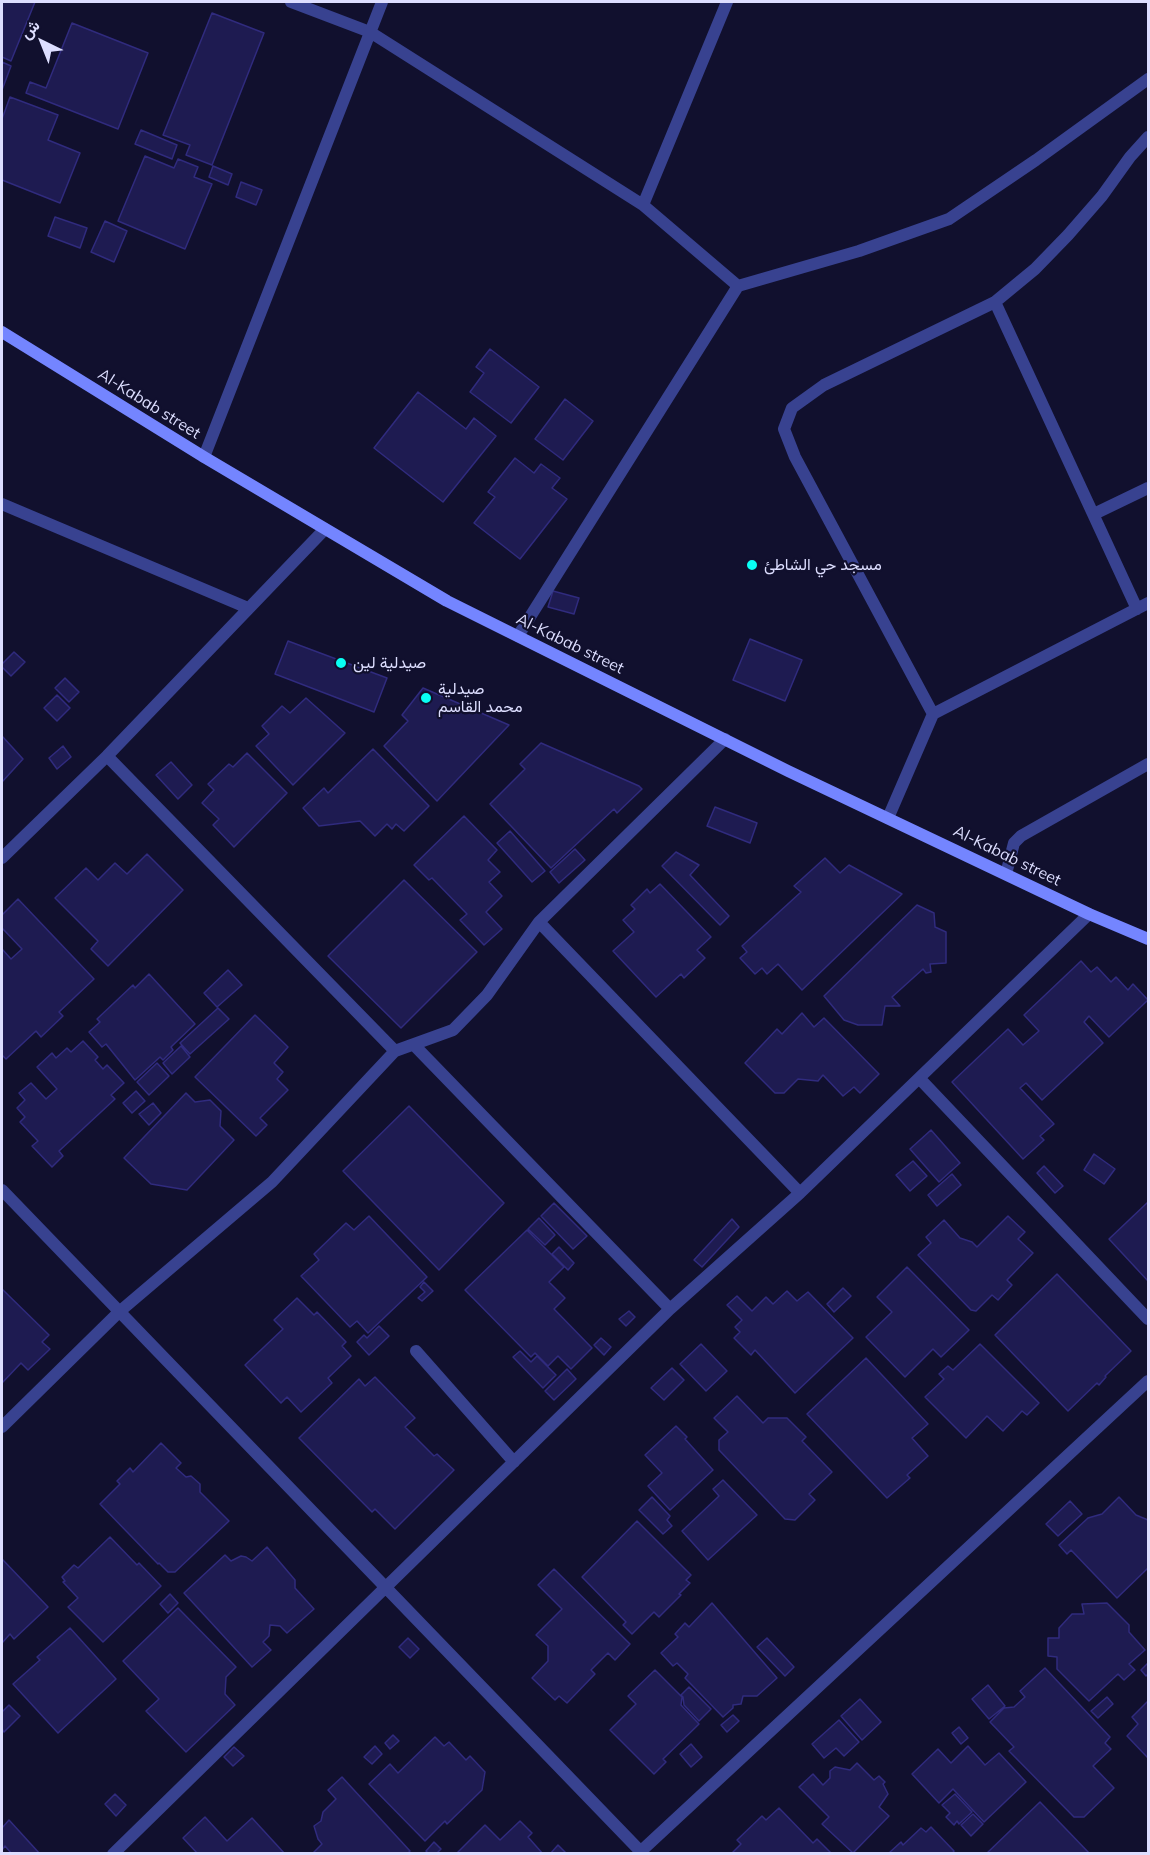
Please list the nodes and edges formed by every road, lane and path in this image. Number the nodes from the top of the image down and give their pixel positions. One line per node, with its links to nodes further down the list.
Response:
1 (291, 2): 4 (street)
2 (382, 2): 4 (street)
3 (726, 2): 7 (street)
4 (370, 32): 7 (street); 11 (street)
5 (1149, 79): 8 (street)
6 (1149, 137): 9 (street)
7 (643, 205): 8 (street)
8 (738, 286): 19 (street)
9 (995, 302): 14 (street); 20 (street)
10 (2, 332): 11 (main road, Al-Kabab street)
11 (204, 457): 15 (main road, Al-Kabab street)
12 (1149, 488): 14 (street)
13 (2, 504): 17 (street)
14 (1094, 514): 18 (street)
15 (325, 529): 17 (street); 19 (main road, Al-Kabab street)
16 (1149, 603): 18 (street)
17 (248, 608): 22 (street)
18 (1137, 609): 20 (street)
19 (518, 636): 21 (main road, Al-Kabab street)
20 (933, 714): 24 (street)
21 (725, 740): 24 (main road, Al-Kabab street); 28 (street)
22 (106, 756): 25 (street); 31 (street)
23 (1149, 764): 26 (street)
24 (888, 818): 26 (main road, Al-Kabab street)
25 (2, 858)
26 (1006, 874): 27 (main road, Al-Kabab street)
27 (1089, 914): 29 (main road, Al-Kabab street); 32 (street)
28 (539, 922): 30 (street); 34 (street)
29 (1149, 939)
30 (414, 1045): 31 (street); 35 (street)
31 (395, 1051): 36 (street)
32 (920, 1079): 34 (street); 37 (street)
33 (2, 1190): 36 (street)
34 (801, 1193): 35 (street)
35 (670, 1309): 41 (street)
36 (119, 1312): 40 (street); 42 (street)
37 (1149, 1319)
38 (416, 1351): 41 (street)
39 (1149, 1381): 43 (street)
40 (2, 1427)
41 (514, 1462): 42 (street)
42 (386, 1587): 43 (street); 44 (street)
43 (640, 1853)
44 (113, 1854)

